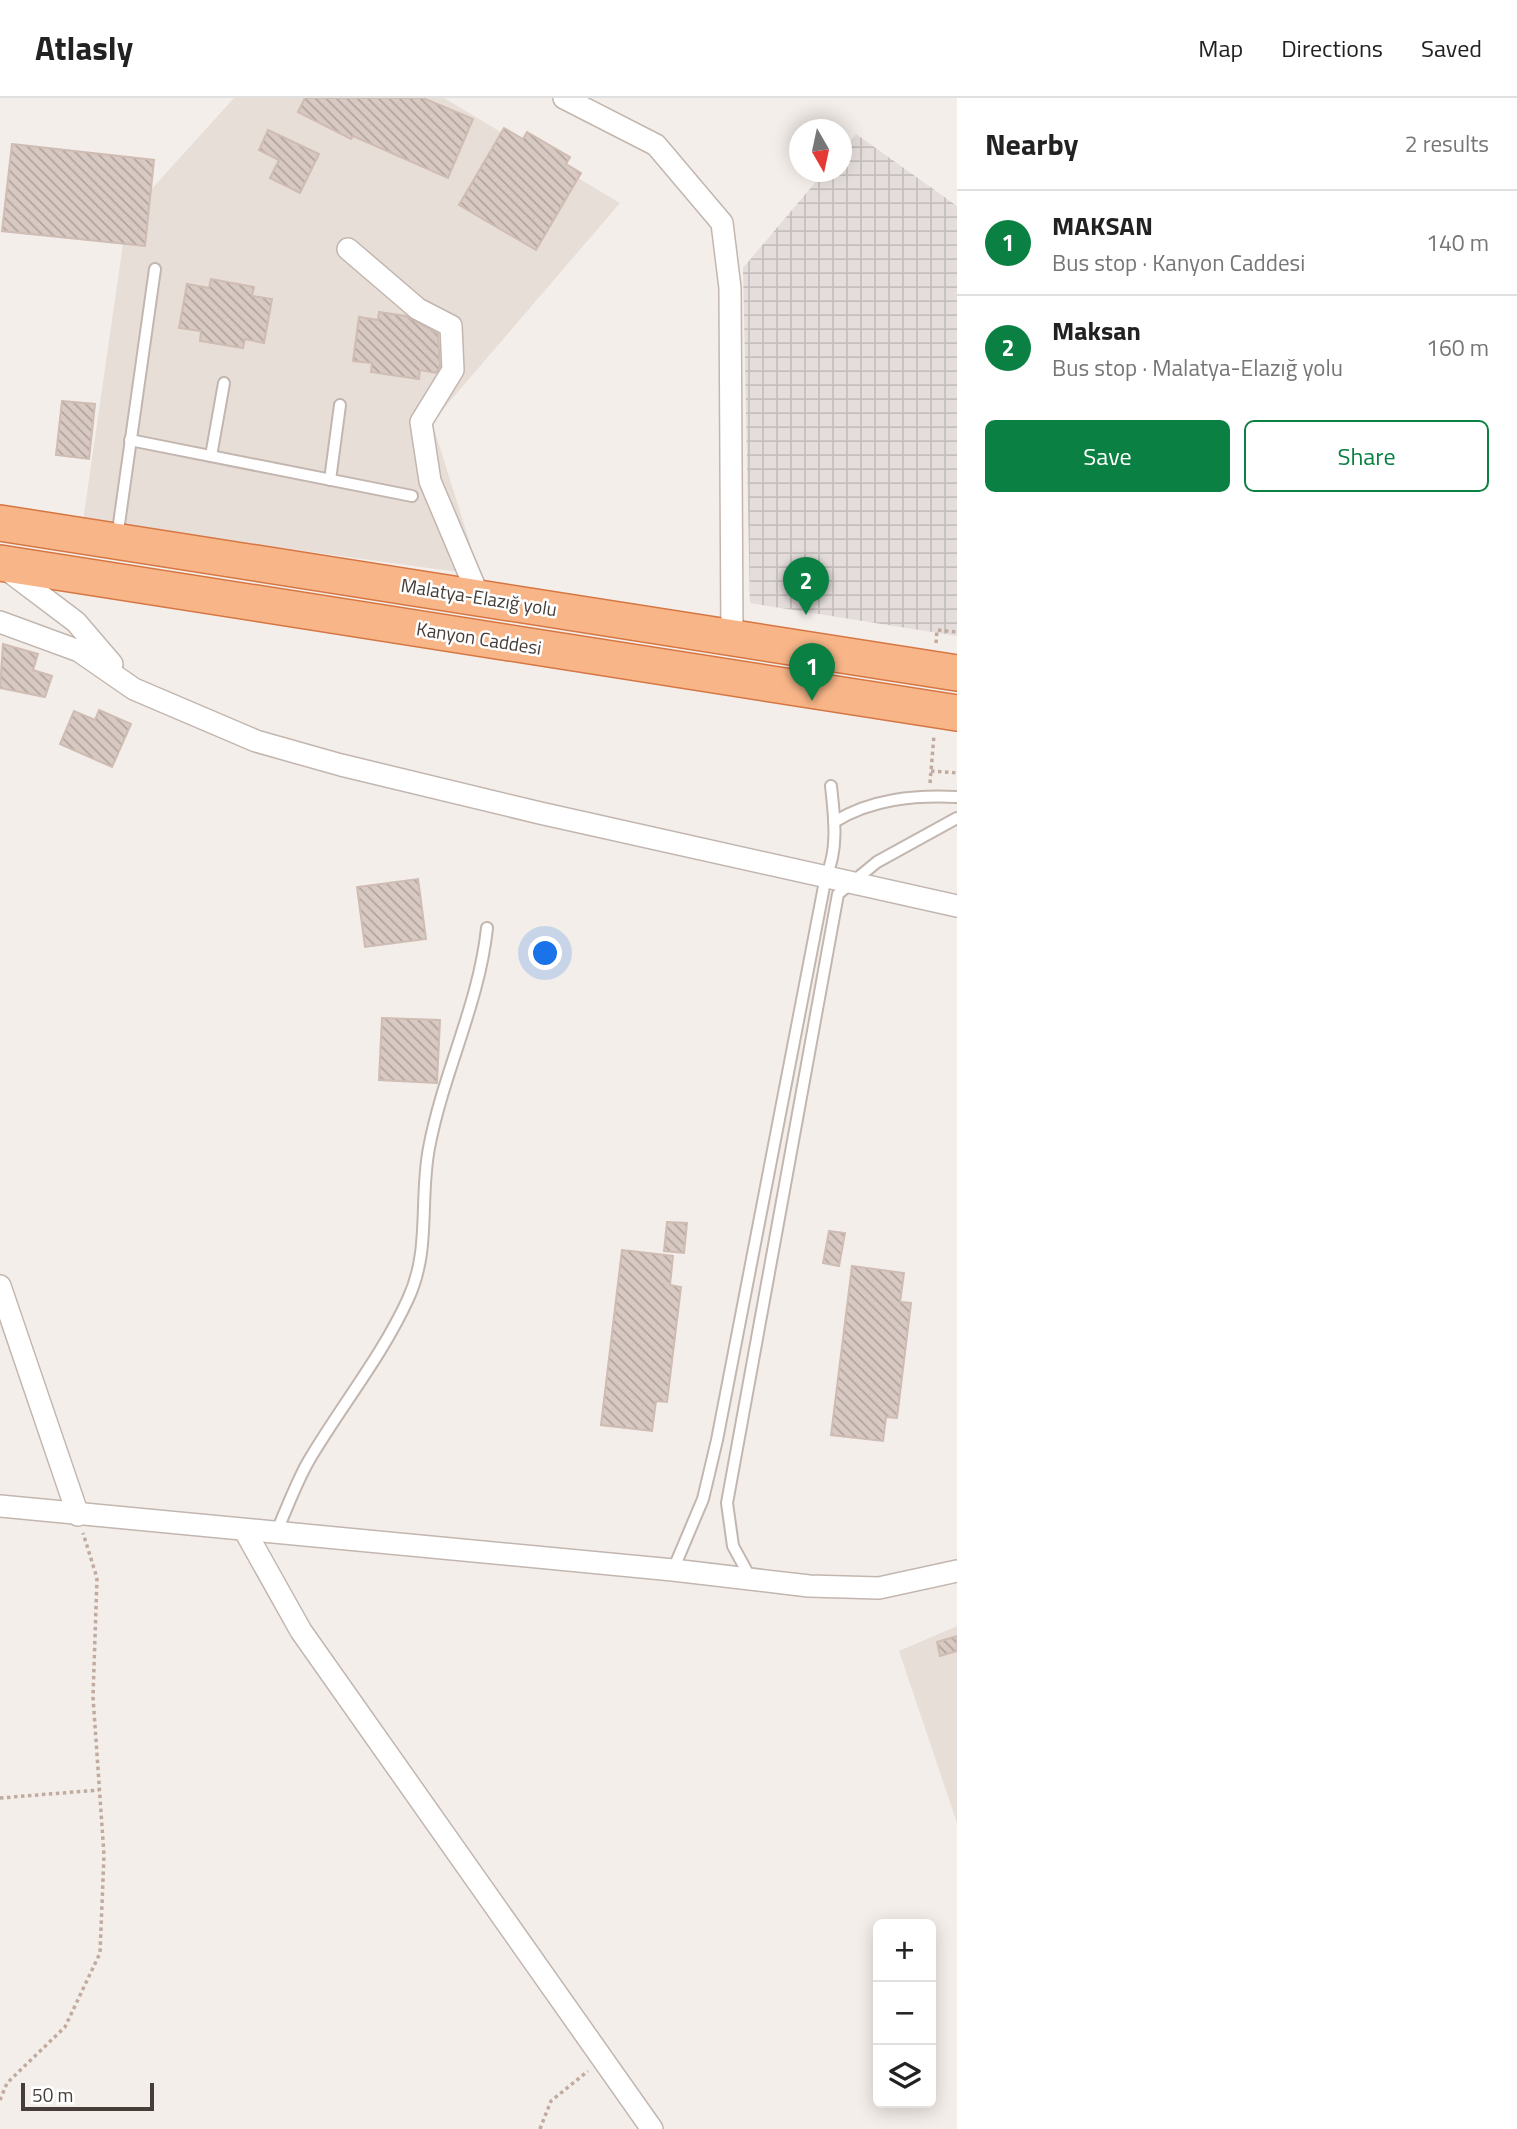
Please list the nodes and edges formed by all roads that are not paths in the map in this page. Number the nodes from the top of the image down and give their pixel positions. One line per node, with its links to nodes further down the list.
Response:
1 (564, 98): 15 (street)
2 (348, 249): 13 (street)
3 (155, 269): 6 (lane)
4 (224, 383): 7 (lane)
5 (340, 405): 8 (lane)
6 (130, 440): 7 (lane); 11 (lane)
7 (211, 456): 8 (lane)
8 (330, 480): 9 (lane)
9 (412, 496)
10 (0, 523): 11 (highway, Malatya-Elazığ yolu)
11 (117, 541): 13 (highway, Malatya-Elazığ yolu)
12 (0, 563): 17 (street); 18 (highway, Kanyon Caddesi)
13 (479, 597): 15 (highway, Malatya-Elazığ yolu)
14 (0, 622): 17 (street)
15 (732, 637): 16 (highway, Malatya-Elazığ yolu)
16 (957, 673)
17 (134, 689): 23 (street)
18 (946, 712)
19 (831, 786): 22 (lane)
20 (957, 797): 22 (lane)
21 (957, 818): 24 (lane)
22 (834, 822): 23 (lane)
23 (826, 876): 24 (street); 32 (lane)
24 (852, 882): 25 (street); 34 (lane)
25 (957, 906)
26 (487, 928): 31 (lane)
27 (0, 1286): 29 (street)
28 (0, 1506): 29 (street)
29 (78, 1515): 30 (street)
30 (244, 1531): 31 (street); 35 (street)
31 (275, 1535): 32 (street)
32 (673, 1570): 34 (street)
33 (957, 1571): 34 (street)
34 (751, 1579)
35 (652, 2129)

